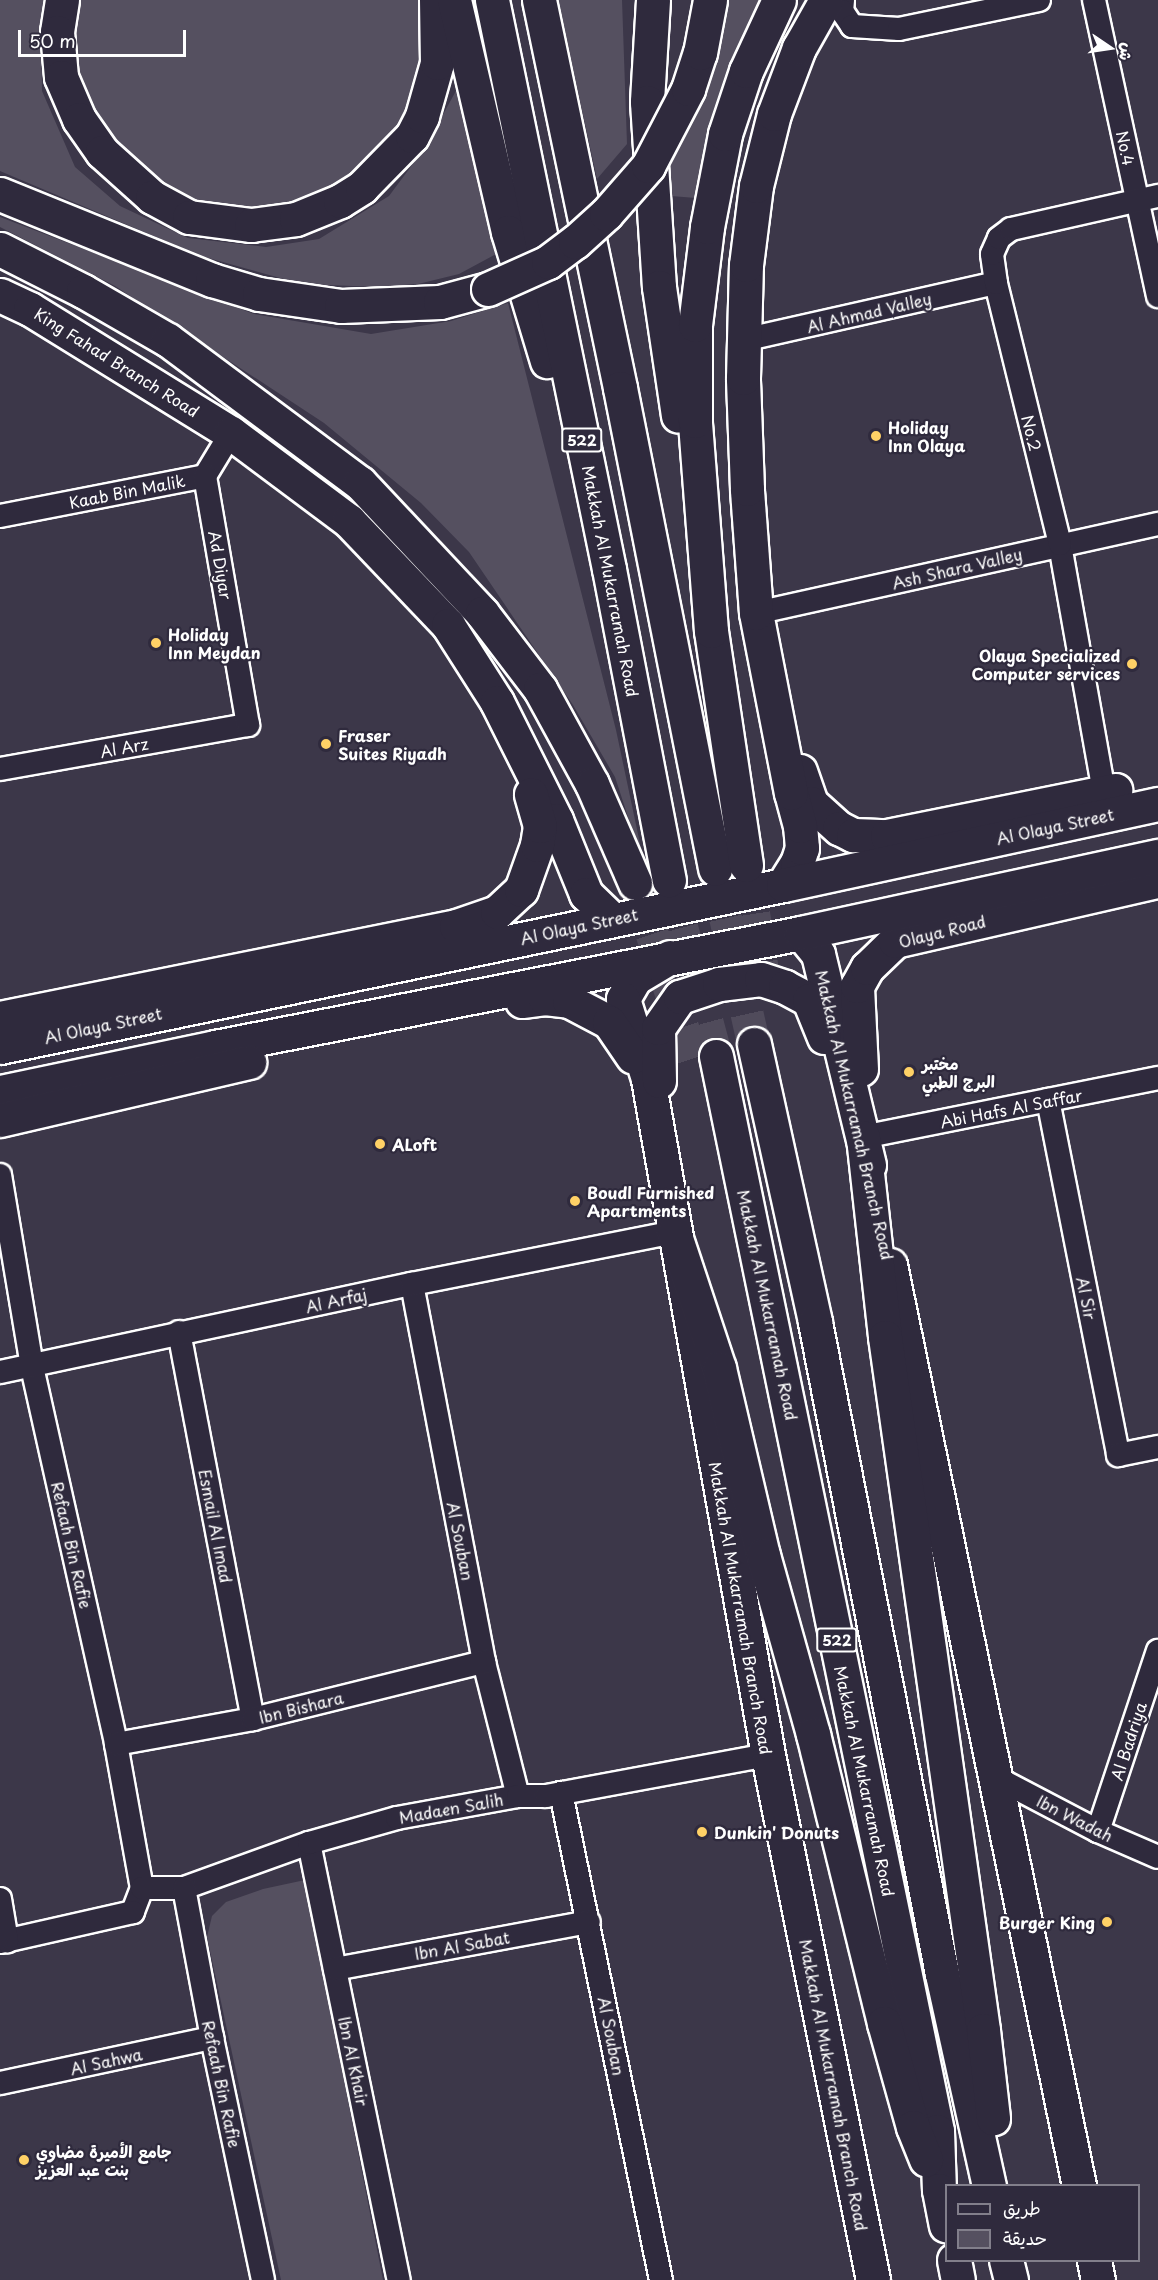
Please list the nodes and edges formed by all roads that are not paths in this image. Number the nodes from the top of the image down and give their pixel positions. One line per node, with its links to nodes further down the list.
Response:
1 (62, 0): 2 (main road)
2 (436, 0)
3 (454, 0): 25 (main road)
4 (492, 0): 25 (main road, Makkah Al Mukarramah Road / 522)
5 (539, 0): 27 (main road, 522)
6 (652, 0): 27 (main road)
7 (710, 0): 13 (main road, bridge)
8 (779, 0): 27 (main road)
9 (826, 0): 19 (main road)
10 (843, 0): 11 (street)
11 (1039, 0)
12 (1094, 0): 14 (street, No.4)
13 (0, 194)
14 (1148, 198): 16 (street, No.2); 18 (street, No.4)
15 (0, 249): 38 (main road)
16 (996, 283): 19 (street, Al Ahmad Valley); 24 (street, No.2)
17 (0, 295): 20 (main road, King Fahad Branch Road)
18 (1158, 296)
19 (742, 340): 26 (main road)
20 (231, 433): 21 (street, Kaab Bin Malik); 29 (main road)
21 (205, 476): 22 (street, Kaab Bin Malik); 30 (street, Ad Diyar)
22 (0, 516)
23 (1158, 524): 24 (street, Ash Shara Valley)
24 (1060, 544): 26 (street, Ash Shara Valley); 33 (street, No.2)
25 (609, 569): 36 (main road, Makkah Al Mukarramah Road / 522)
26 (756, 613): 28 (main road)
27 (711, 632)
28 (771, 690): 33 (main road); 39 (main road)
29 (497, 702): 40 (main road); 43 (main road)
30 (248, 725): 31 (street, Al Arz)
31 (0, 770)
32 (1158, 781): 33 (main road)
33 (1104, 792)
34 (1158, 804): 39 (main road, Al Olaya Street)
35 (1158, 856): 41 (main road)
36 (669, 880)
37 (1158, 881): 52 (main road, Olaya Road)
38 (635, 883)
39 (783, 885): 40 (main road, Al Olaya Street)
40 (612, 919): 45 (main road, Al Olaya Street)
41 (801, 933): 42 (main road); 52 (main road, Makkah Al Mukarramah Branch Road)
42 (670, 957): 48 (main road, Makkah Al Mukarramah Branch Road); 49 (main road)
43 (0, 1018)
44 (764, 1042): 79 (main road, 522)
45 (0, 1047)
46 (704, 1057): 82 (main road, Makkah Al Mukarramah Road / 522)
47 (1158, 1078): 50 (street, Abi Hafs Al Saffar)
48 (648, 1079): 51 (main road); 54 (main road, Makkah Al Mukarramah Branch Road)
49 (0, 1092)
50 (1048, 1100): 52 (street, Abi Hafs Al Saffar); 59 (street, Al Sir)
51 (0, 1120)
52 (864, 1137): 54 (main road); 65 (main road, Makkah Al Mukarramah Branch Road); 80 (main road)
53 (0, 1175): 57 (street, Refaah Bin Rafie)
54 (674, 1232): 55 (street, Al Arfaj); 64 (main road, Makkah Al Mukarramah Branch Road); 82 (main road)
55 (412, 1284): 56 (street, Al Arfaj); 61 (street, Al Souban)
56 (178, 1332): 57 (street, Al Arfaj); 62 (street, Esmail Al Imad)
57 (32, 1366): 58 (street, Al Arfaj); 63 (street, Refaah Bin Rafie)
58 (0, 1372)
59 (1158, 1447)
60 (1158, 1651): 68 (street, Al Badriya)
61 (484, 1662): 62 (street, Ibn Bishara); 67 (street, Al Souban)
62 (253, 1719): 63 (street, Ibn Bishara)
63 (116, 1744): 71 (street, Refaah Bin Rafie)
64 (768, 1755): 66 (street, Madaen Salih); 90 (main road, Makkah Al Mukarramah Branch Road)
65 (993, 1776): 68 (street, Ibn Wadah); 81 (main road, Makkah Al Mukarramah Branch Road)
66 (561, 1793): 67 (street, Madaen Salih); 74 (street, Al Souban)
67 (518, 1796): 69 (street, Madaen Salih)
68 (1098, 1831): 70 (street, Ibn Wadah)
69 (309, 1843): 72 (street, Madaen Salih); 76 (street, Ibn Al Khair)
70 (1158, 1857)
71 (142, 1888): 72 (street, Madaen Salih); 75 (street)
72 (184, 1888): 77 (street, Refaah Bin Rafie)
73 (0, 1899): 75 (street)
74 (589, 1922): 76 (street, Ibn Al Sabat); 89 (street, Al Souban)
75 (4, 1941)
76 (335, 1969): 88 (street, Ibn Al Khair)
77 (212, 2038): 78 (street, Al Sahwa); 87 (street, Refaah Bin Rafie)
78 (0, 2083)
79 (989, 2184)
80 (1001, 2184)
81 (1078, 2184)
82 (939, 2190): 83 (main road, Makkah Al Mukarramah Road / 522)
83 (945, 2220)
84 (954, 2262): 91 (main road)
85 (1008, 2262): 92 (main road)
86 (1094, 2262): 93 (main road)
87 (263, 2280)
88 (399, 2280)
89 (661, 2280)
90 (873, 2280)
91 (958, 2280)
92 (1011, 2280)
93 (1098, 2280)

